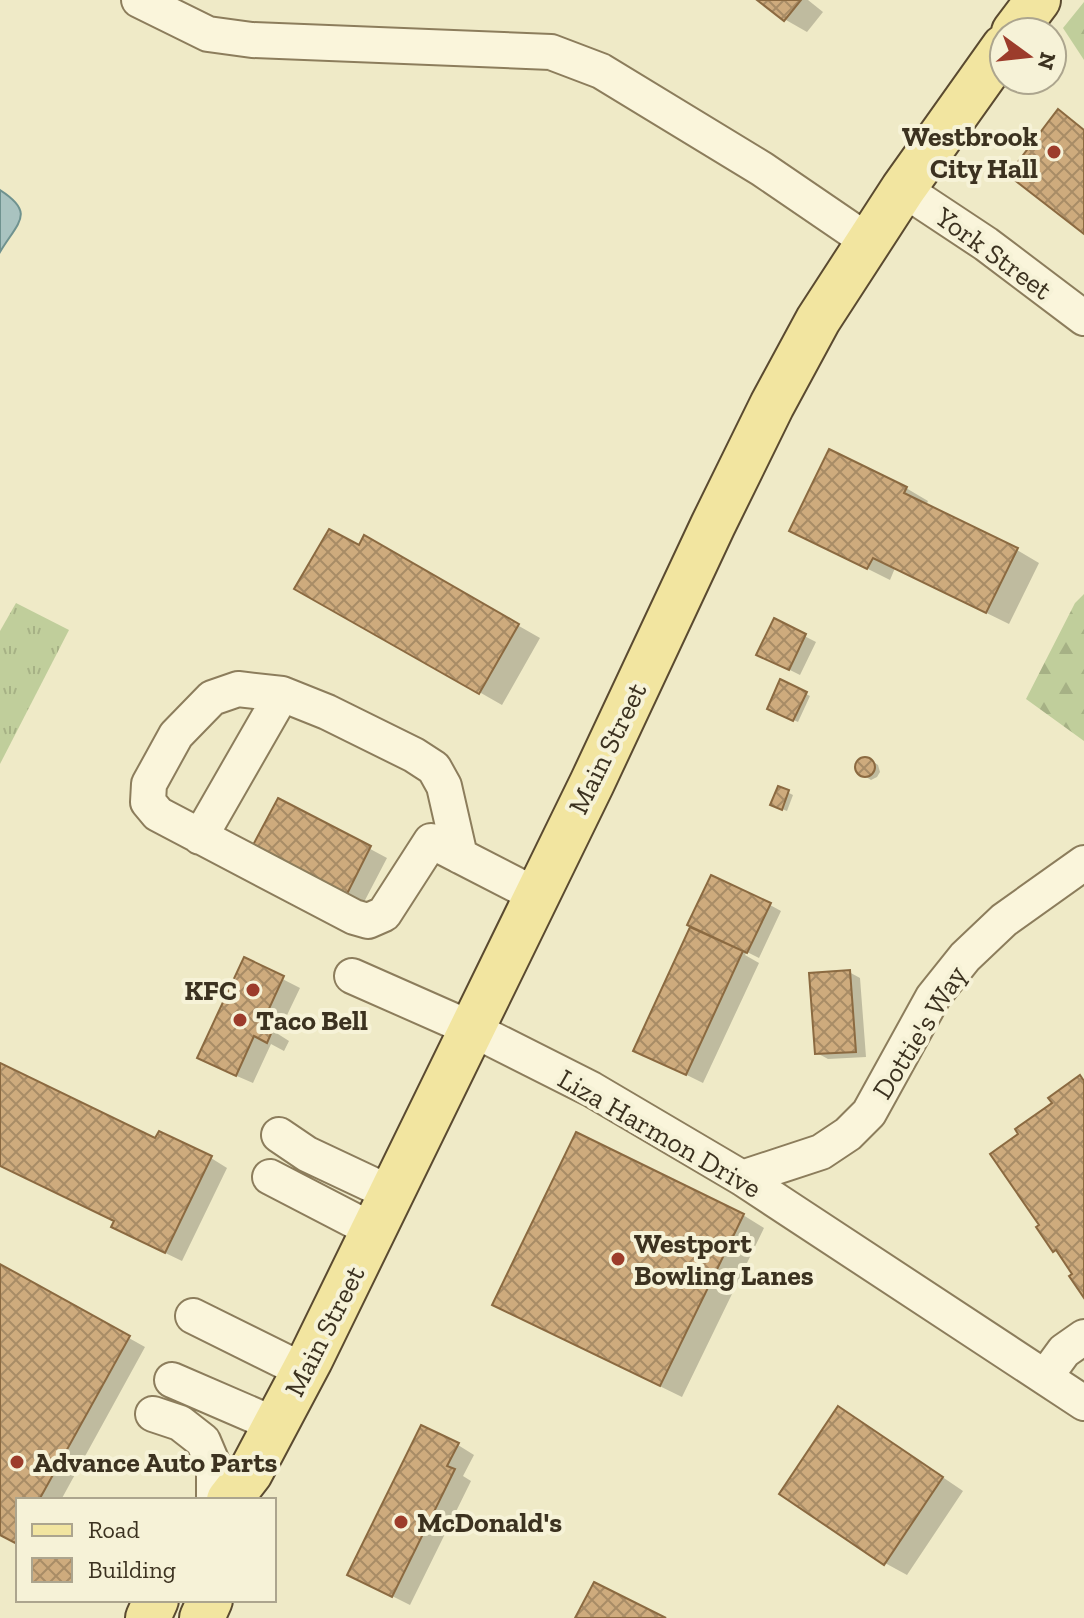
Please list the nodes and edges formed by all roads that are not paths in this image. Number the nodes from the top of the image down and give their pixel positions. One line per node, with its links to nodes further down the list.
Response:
1 (139, 0): 4 (street)
2 (988, 69): 3 (main road, Main Street)
3 (903, 189): 4 (main road, Main Street); 5 (street, York Street)
4 (869, 242): 10 (main road, Main Street)
5 (1084, 318)
6 (282, 694): 7 (street); 7 (street); 8 (street)
7 (200, 837): 8 (street)
8 (445, 848): 10 (street)
9 (1084, 863): 15 (street, Dottie's Way)
10 (536, 895): 12 (main road, Main Street)
11 (352, 976): 12 (street, Liza Harmon Drive)
12 (472, 1029): 15 (street, Liza Harmon Drive); 16 (main road, Main Street)
13 (279, 1135): 16 (street)
14 (270, 1177): 16 (street)
15 (742, 1178): 20 (street, Liza Harmon Drive)
16 (383, 1213): 19 (main road, Main Street)
17 (193, 1316): 19 (street)
18 (1084, 1337): 20 (street)
19 (304, 1371): 24 (main road, Main Street)
20 (1045, 1377): 22 (street, Liza Harmon Drive)
21 (172, 1380): 24 (street)
22 (1084, 1403)
23 (153, 1414): 26 (street)
24 (276, 1425): 25 (main road, Main Street)
25 (241, 1491)
26 (214, 1498)

